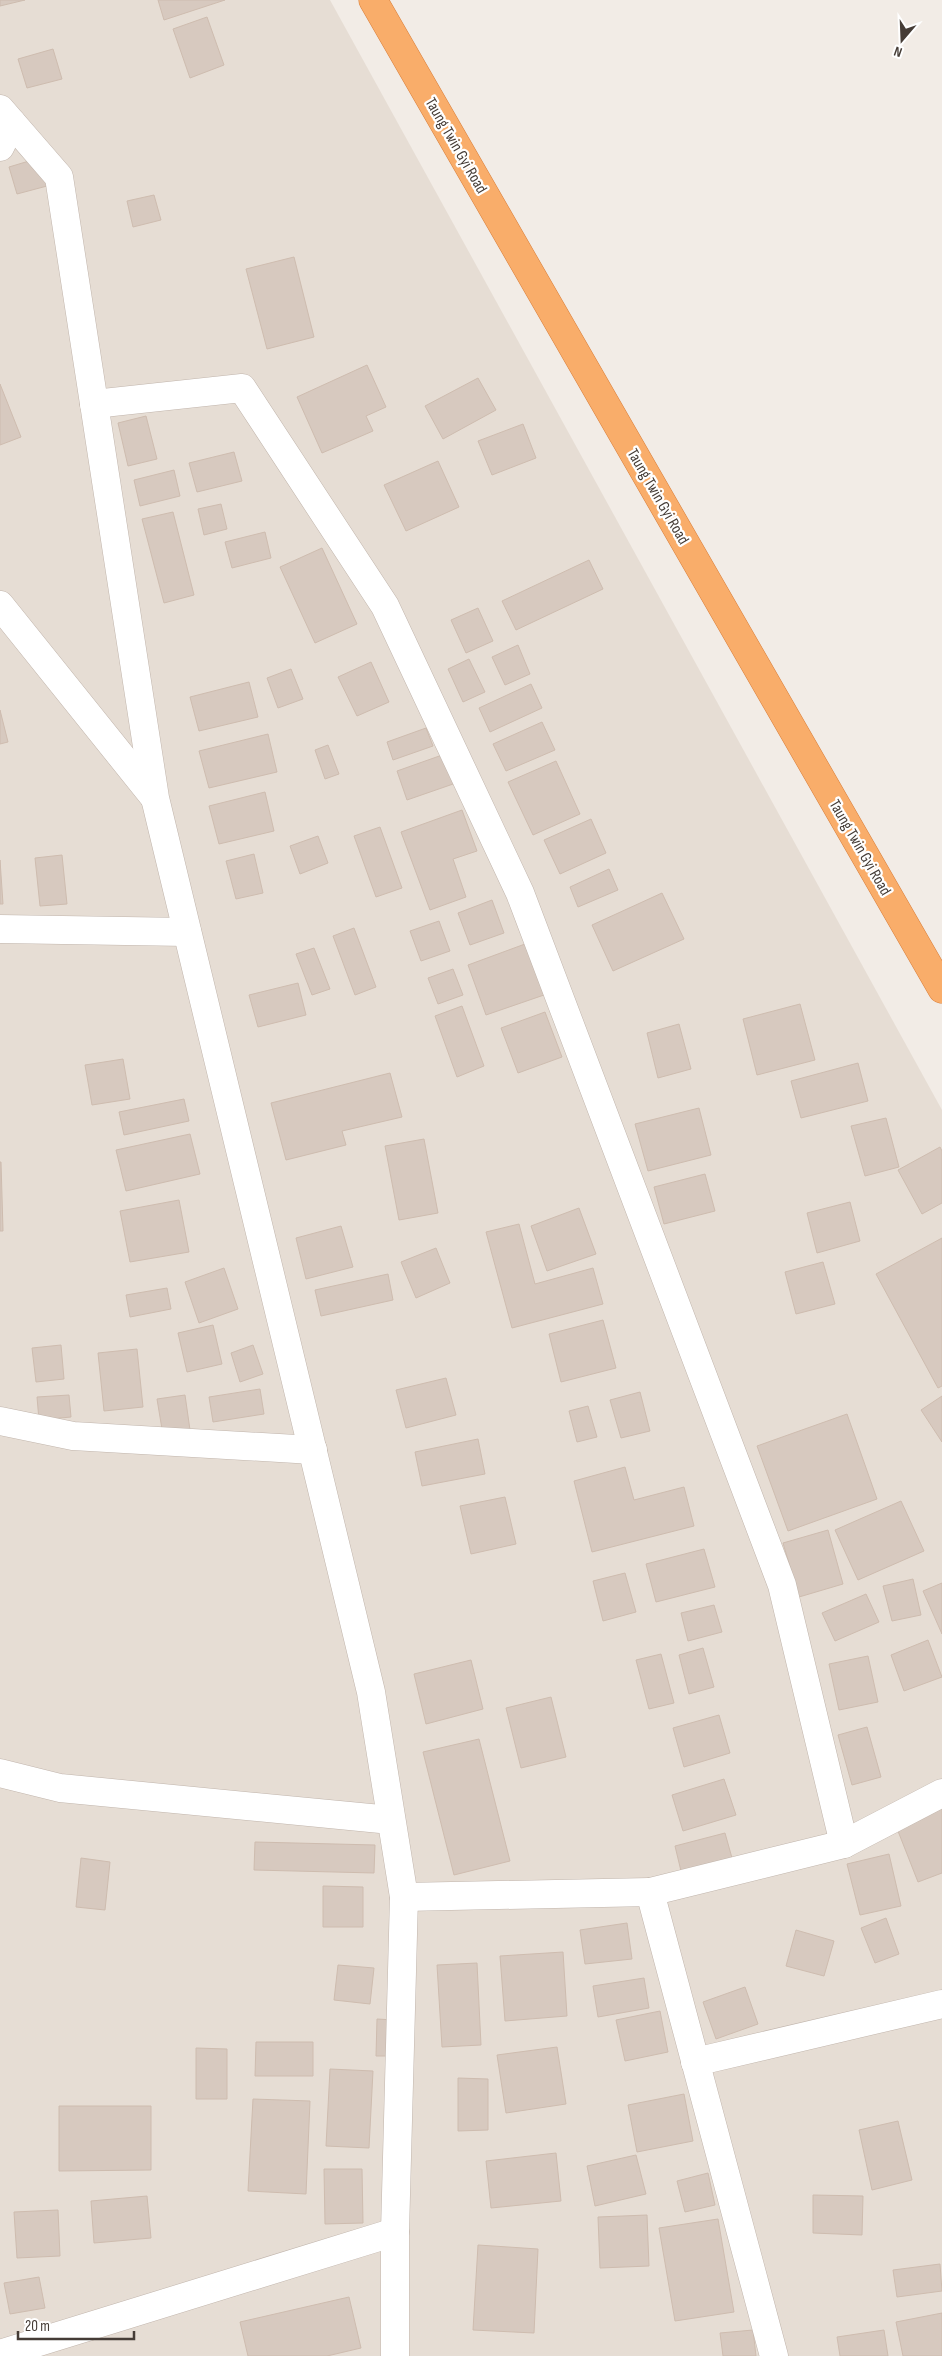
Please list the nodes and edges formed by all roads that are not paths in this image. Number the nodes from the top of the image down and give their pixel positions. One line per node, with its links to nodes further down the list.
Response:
1 (374, 2): 9 (highway, Taung Twin Gyi Road)
2 (6, 116): 3 (street); 4 (street)
3 (0, 147)
4 (94, 404): 6 (street); 15 (street)
5 (0, 605): 6 (street)
6 (154, 798): 8 (street)
7 (0, 929): 8 (street)
8 (187, 932): 11 (street)
9 (942, 989)
10 (0, 1421): 11 (street)
11 (313, 1450): 14 (street)
12 (0, 1773): 14 (street)
13 (942, 1794): 15 (street)
14 (391, 1820): 17 (street)
15 (844, 1844): 16 (street)
16 (650, 1892): 17 (street); 19 (street)
17 (404, 1897): 20 (street)
18 (942, 2004): 19 (street)
19 (695, 2062): 23 (street)
20 (395, 2232): 21 (street); 22 (street)
21 (0, 2354)
22 (395, 2356)
23 (774, 2356)

